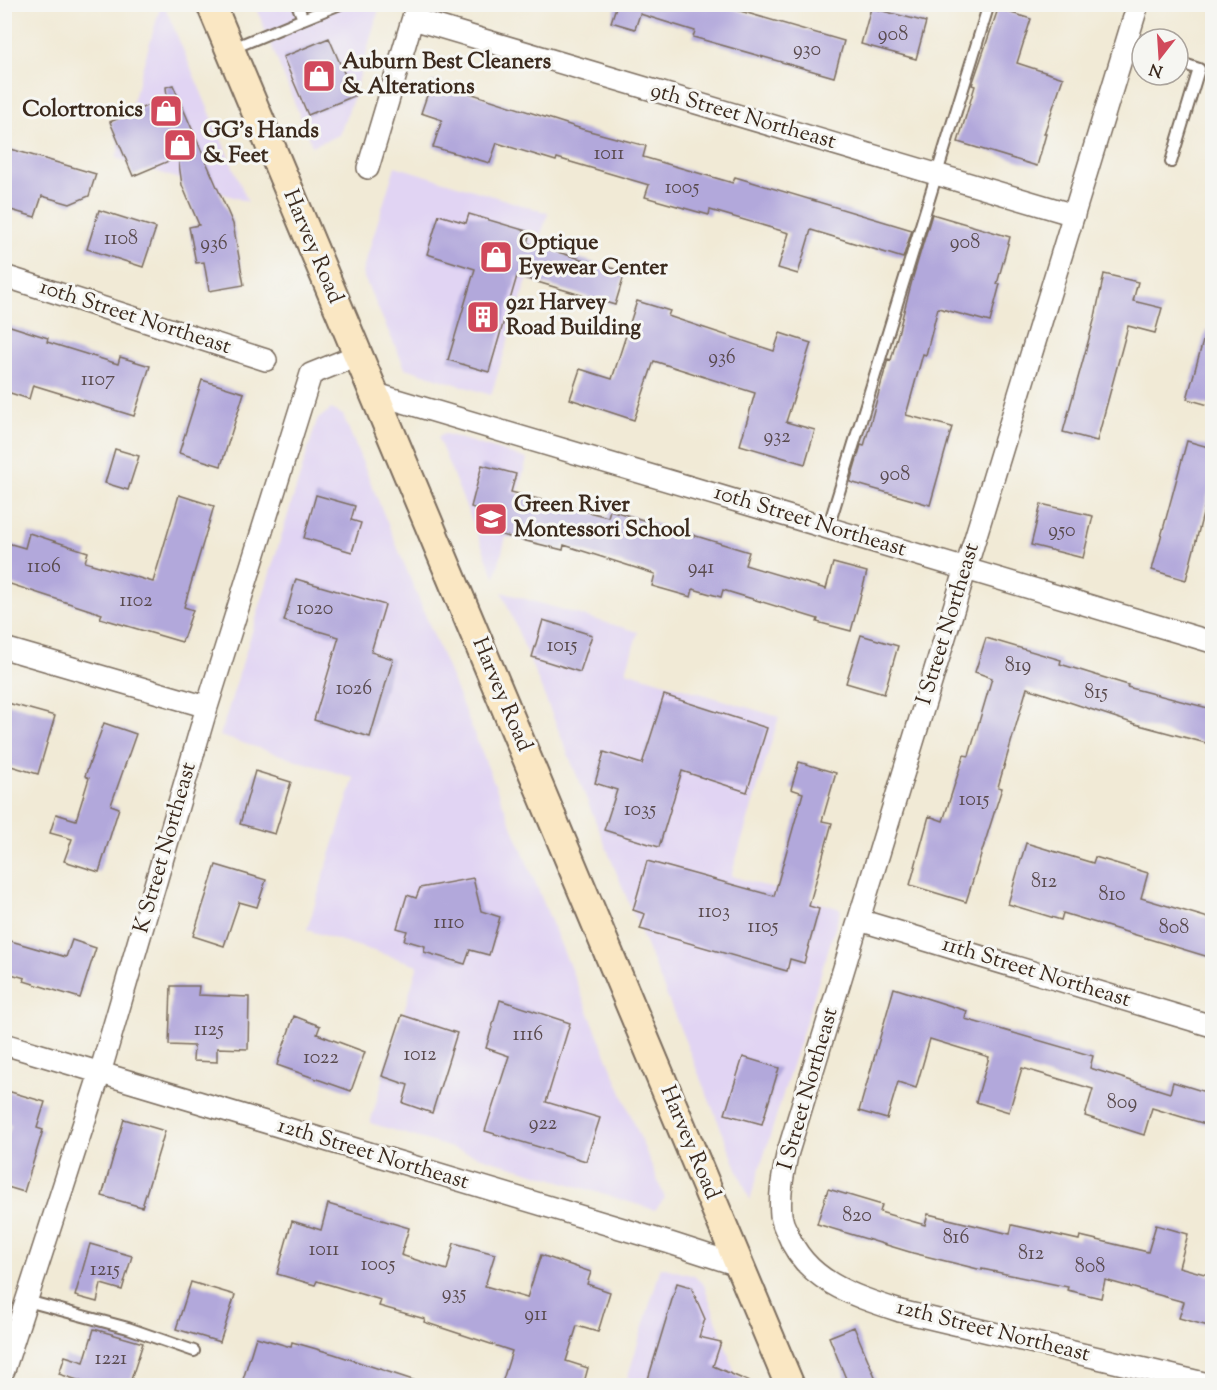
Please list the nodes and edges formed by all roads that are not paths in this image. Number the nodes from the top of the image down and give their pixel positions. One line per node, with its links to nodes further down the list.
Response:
1 (211, 4): 9 (main road, Harvey Road)
2 (297, 4): 7 (lane)
3 (340, 4): 7 (lane)
4 (989, 4): 14 (lane)
5 (1138, 4): 8 (street, I Street Northeast)
6 (415, 12): 13 (street); 14 (street, 9th Street Northeast)
7 (303, 19): 9 (lane)
8 (1135, 27)
9 (230, 49): 17 (main road, Harvey Road)
10 (1130, 57): 15 (street, I Street Northeast)
11 (1190, 66): 12 (lane)
12 (1171, 162)
13 (368, 168)
14 (937, 174): 15 (street, 9th Street Northeast); 20 (lane)
15 (1074, 215): 21 (street, I Street Northeast)
16 (4, 276): 18 (street, 10th Street Northeast)
17 (358, 355): 19 (main road, Harvey Road); 24 (street, K Street Northeast)
18 (266, 360)
19 (373, 393): 20 (street, 10th Street Northeast); 30 (main road, Harvey Road)
20 (828, 528): 21 (street, 10th Street Northeast)
21 (966, 569): 22 (street, 10th Street Northeast); 25 (street, I Street Northeast)
22 (1212, 642)
23 (4, 648): 24 (street)
24 (207, 707): 28 (street, K Street Northeast)
25 (859, 920): 26 (street, 11th Street Northeast); 29 (street, I Street Northeast)
26 (1212, 1026)
27 (4, 1044): 28 (street, 12th Street Northeast)
28 (100, 1073): 30 (street, 12th Street Northeast); 31 (street, K Street Northeast)
29 (791, 1245): 34 (street, 12th Street Northeast)
30 (741, 1266): 35 (main road, Harvey Road)
31 (27, 1300): 32 (lane); 33 (street, K Street Northeast)
32 (194, 1351)
33 (4, 1370)
34 (1212, 1385)
35 (790, 1386)

